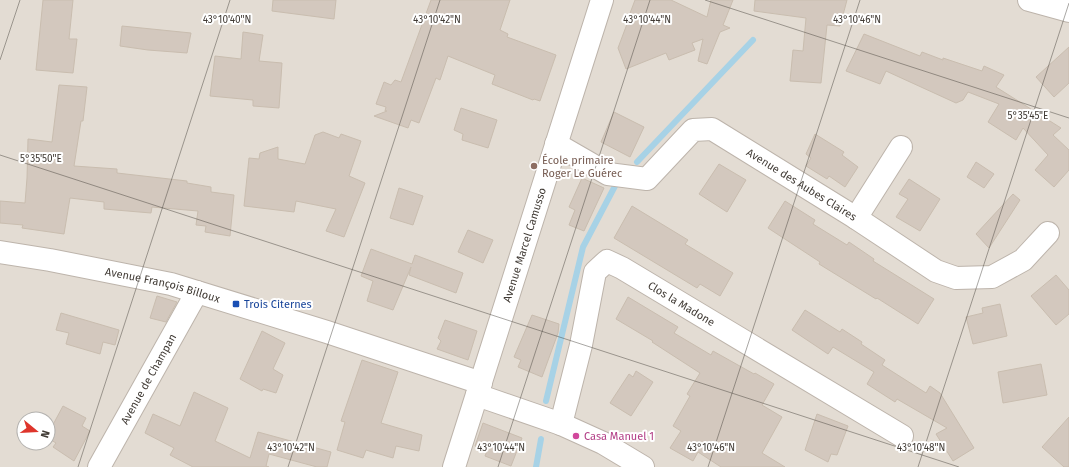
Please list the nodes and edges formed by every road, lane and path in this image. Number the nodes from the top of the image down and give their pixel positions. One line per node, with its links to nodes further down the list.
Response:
1 (602, 0): 4 (street, Avenue Marcel Camusso)
2 (1029, 0): 3 (street)
3 (1069, 11)
4 (556, 144): 6 (street, Avenue des Aubes Claires); 10 (street, Avenue Marcel Camusso)
5 (901, 147): 6 (street)
6 (856, 218): 7 (street, Avenue des Aubes Claires)
7 (1048, 233)
8 (0, 252): 9 (street, Avenue François Billoux)
9 (197, 292): 10 (street, Avenue François Billoux); 13 (street, Avenue de Champan)
10 (479, 389): 11 (street, Avenue François Billoux); 14 (street, Avenue Marcel Camusso)
11 (561, 424): 12 (street, Clos la Madone); 15 (street, Avenue François Billoux)
12 (902, 436)
13 (99, 467)
14 (454, 467)
15 (643, 467)

